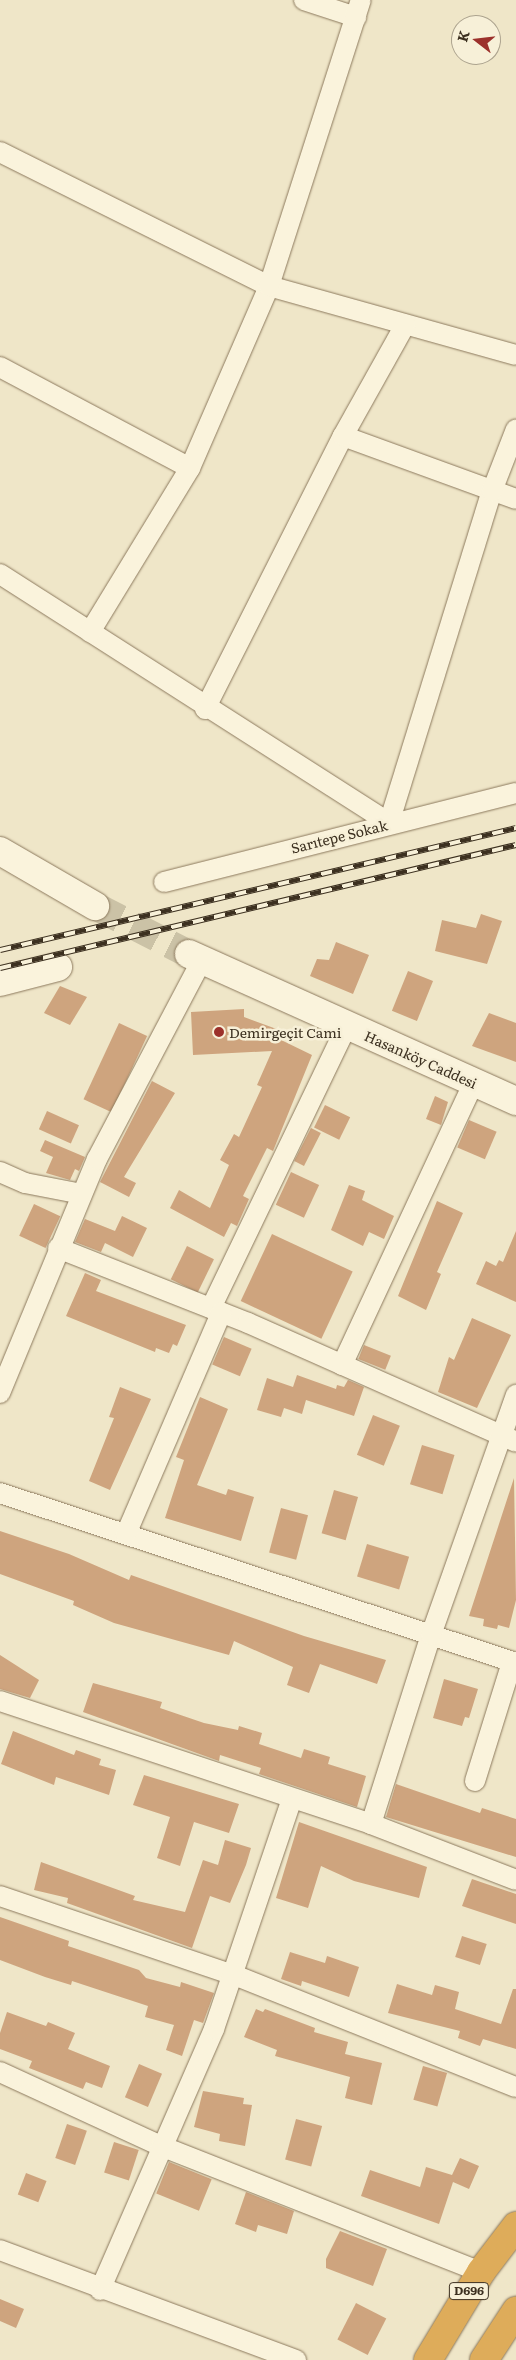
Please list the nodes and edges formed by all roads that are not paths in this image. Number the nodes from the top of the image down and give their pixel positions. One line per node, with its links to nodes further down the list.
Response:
1 (304, 0): 2 (street)
2 (358, 9): 4 (street)
3 (0, 152): 4 (street)
4 (269, 286): 5 (street); 10 (street)
5 (405, 325): 6 (street); 9 (street)
6 (516, 356)
7 (0, 367): 10 (street)
8 (516, 429): 11 (street)
9 (343, 436): 11 (street); 15 (street)
10 (190, 468): 14 (street)
11 (492, 491): 12 (street); 17 (street)
12 (516, 499)
13 (0, 574): 14 (street)
14 (90, 632): 15 (street)
15 (205, 709): 17 (street)
16 (516, 793): 17 (street, Sarıtepe Sokak)
17 (389, 823): 19 (street, Sarıtepe Sokak)
18 (0, 851): 20 (street)
19 (164, 882)
20 (95, 906)
21 (195, 957): 24 (street, Hasanköy Caddesi); 28 (street)
22 (58, 967): 23 (street)
23 (0, 982)
24 (346, 1026): 25 (street, Hasanköy Caddesi); 30 (street)
25 (474, 1082): 26 (street, Hasanköy Caddesi); 32 (street)
26 (516, 1101)
27 (0, 1172): 28 (street)
28 (82, 1194): 29 (street)
29 (58, 1248): 30 (street); 31 (street)
30 (216, 1310): 32 (street); 37 (street)
31 (7, 1354): 33 (street)
32 (342, 1365): 35 (street)
33 (0, 1393)
34 (516, 1395): 35 (street)
35 (508, 1439): 38 (street)
36 (0, 1493): 37 (street)
37 (126, 1534): 38 (street)
38 (431, 1635): 39 (street); 43 (street)
39 (514, 1662): 41 (street)
40 (0, 1701): 42 (street)
41 (475, 1781)
42 (292, 1798): 43 (street); 46 (street)
43 (370, 1824): 44 (street)
44 (516, 1880)
45 (0, 1896): 46 (street)
46 (234, 1975): 48 (street); 49 (street)
47 (0, 2072): 49 (street)
48 (516, 2087)
49 (160, 2146): 52 (street); 53 (street)
50 (516, 2226): 52 (highway, D696)
51 (0, 2250): 53 (street)
52 (481, 2272): 56 (highway, D696)
53 (100, 2290): 55 (street)
54 (516, 2311): 57 (highway)
55 (296, 2360)
56 (428, 2360)
57 (484, 2360)

